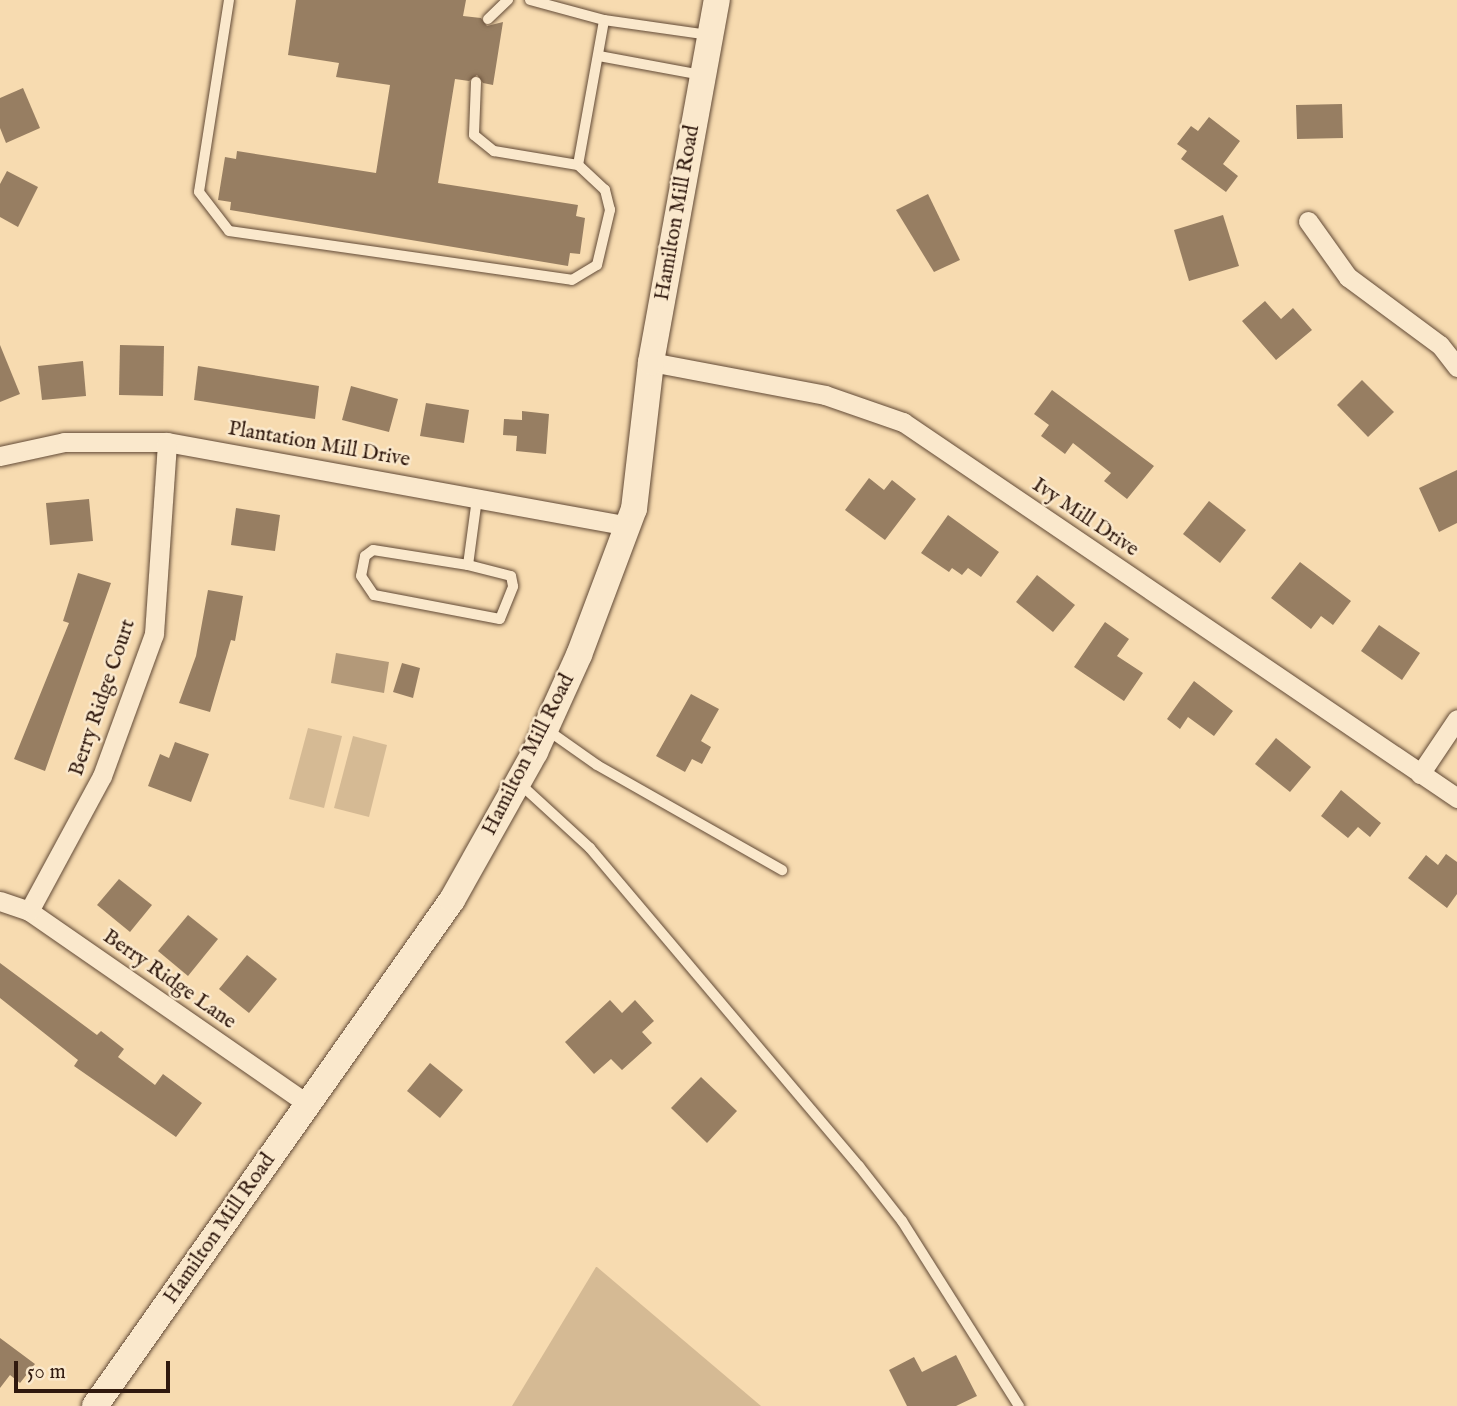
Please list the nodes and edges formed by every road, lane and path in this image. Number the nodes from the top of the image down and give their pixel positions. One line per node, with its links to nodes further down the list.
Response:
1 (229, 0): 11 (lane)
2 (508, 0): 5 (lane)
3 (530, 0): 6 (lane)
4 (717, 0): 7 (main road, Hamilton Mill Road)
5 (488, 19)
6 (604, 20): 7 (lane); 8 (lane)
7 (710, 35): 9 (main road, Hamilton Mill Road)
8 (599, 56): 9 (lane); 11 (lane)
9 (703, 75): 13 (main road, Hamilton Mill Road)
10 (476, 82): 11 (lane)
11 (578, 165)
12 (1308, 221): 14 (street)
13 (651, 362): 18 (main road, Hamilton Mill Road); 22 (street, Ivy Mill Drive)
14 (1457, 367)
15 (167, 442): 16 (street, Plantation Mill Drive); 17 (street, Plantation Mill Drive); 27 (street, Berry Ridge Court)
16 (0, 456)
17 (477, 497): 18 (street, Plantation Mill Drive); 19 (lane)
18 (628, 526): 21 (main road, Hamilton Mill Road)
19 (468, 565): 19 (lane)
20 (1457, 719): 22 (street)
21 (545, 729): 23 (main road, Hamilton Mill Road); 25 (lane)
22 (1420, 774): 24 (street, Ivy Mill Drive)
23 (518, 782): 28 (main road, Hamilton Mill Road); 30 (lane)
24 (1457, 798)
25 (782, 870)
26 (0, 901): 27 (street, Berry Ridge Lane)
27 (29, 911): 28 (street, Berry Ridge Lane)
28 (308, 1104): 29 (main road, Hamilton Mill Road)
29 (95, 1406)
30 (1018, 1406)

